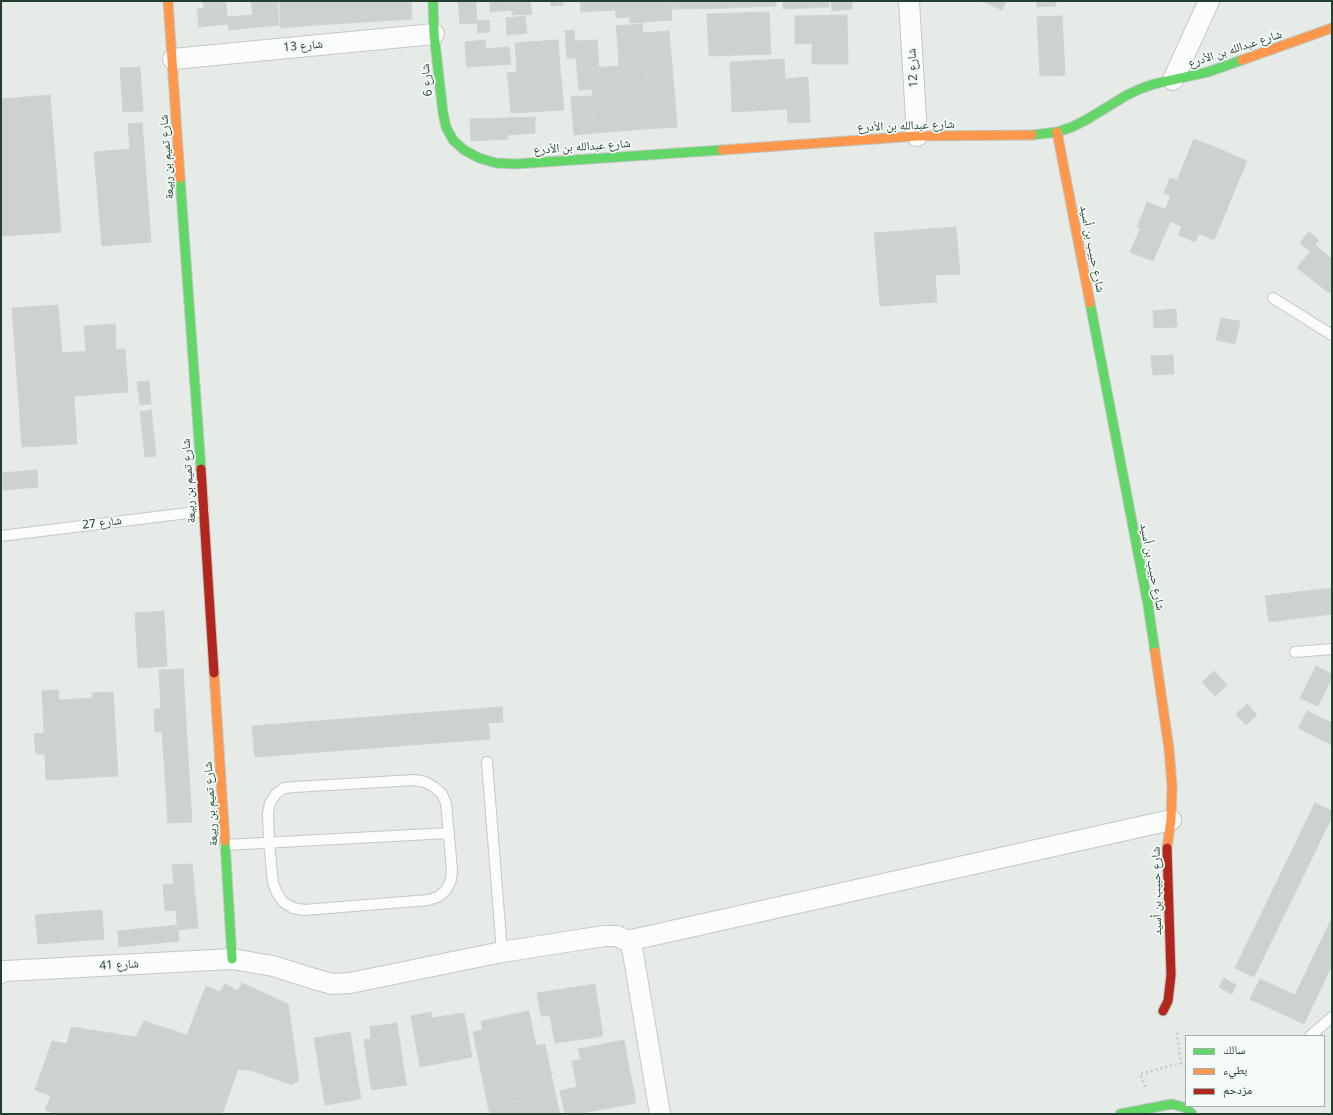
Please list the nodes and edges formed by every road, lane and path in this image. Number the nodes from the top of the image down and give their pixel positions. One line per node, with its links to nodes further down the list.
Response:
1 (168, 1): 7 (street, شارع تميم بن ربيعة)
2 (433, 1): 6 (street, شارع 6)
3 (909, 1): 10 (street, شارع 12)
4 (1209, 1): 8 (street)
5 (1332, 28): 8 (street, شارع عبدالله بن الأدرع)
6 (434, 34): 7 (street, شارع 13); 11 (street, شارع 6)
7 (172, 59): 14 (street, شارع تميم بن ربيعة)
8 (1173, 80): 9 (street, شارع عبدالله بن الأدرع)
9 (1057, 132): 10 (street, شارع عبدالله بن الأدرع); 19 (street, شارع حبيب بن أسيد)
10 (917, 136): 11 (street, شارع عبدالله بن الأدرع)
11 (464, 150)
12 (1273, 298): 13 (lane)
13 (1332, 335)
14 (204, 510): 15 (lane, شارع 27); 22 (street, شارع تميم بن ربيعة)
15 (1, 536)
16 (1332, 649): 17 (lane)
17 (1295, 652)
18 (487, 762): 24 (lane)
19 (1171, 820): 23 (street); 27 (street, شارع حبيب بن أسيد)
20 (449, 833): 21 (lane); 21 (lane); 21 (lane)
21 (269, 842): 22 (lane)
22 (225, 845): 25 (street, شارع تميم بن ربيعة)
23 (627, 941): 24 (street, شارع 41); 33 (street)
24 (502, 952): 25 (street, شارع 41)
25 (232, 959): 26 (street, شارع 41)
26 (2, 971)
27 (1163, 1010)
28 (1332, 1017): 30 (lane)
29 (1176, 1026): 31 (path)
30 (1311, 1035)
31 (1154, 1108): 32 (street); 34 (street)
32 (1188, 1109)
33 (660, 1114)
34 (1120, 1114)

